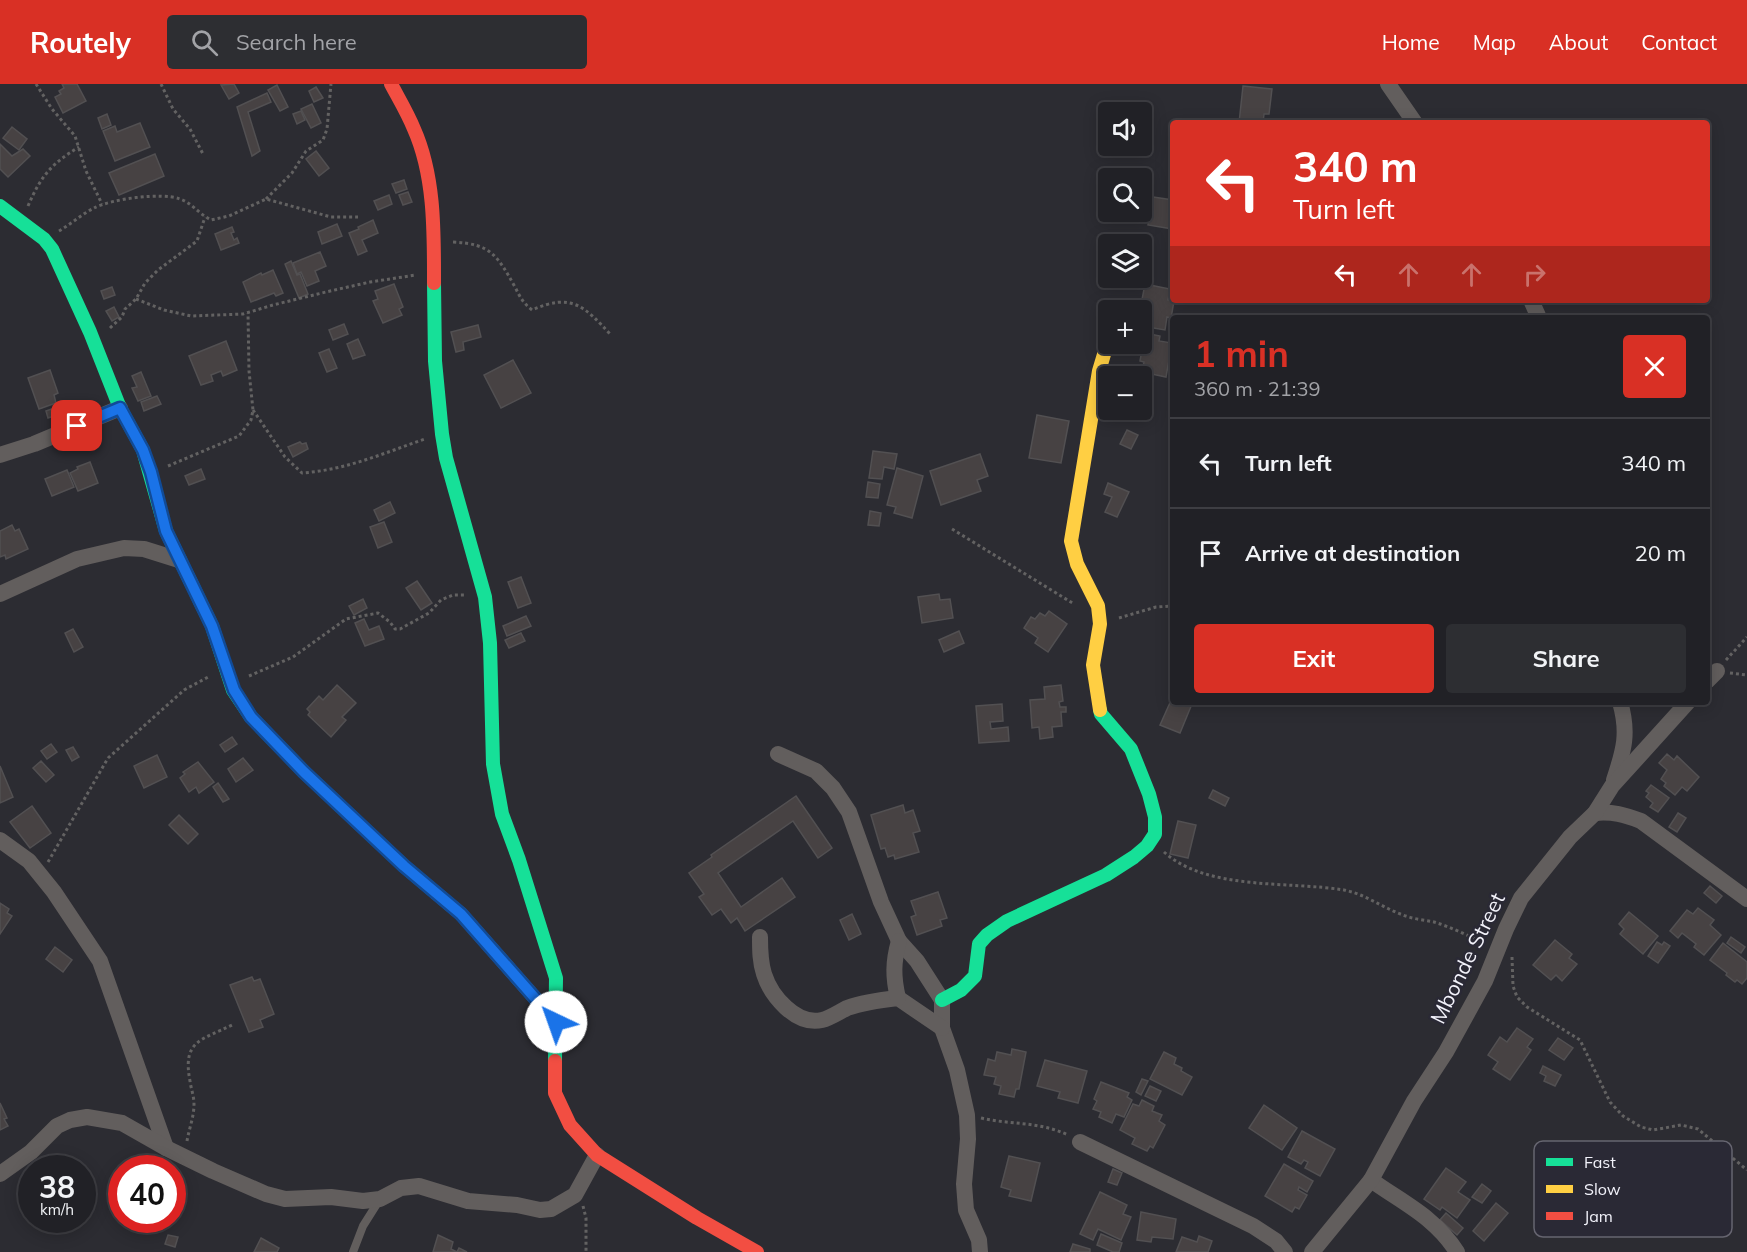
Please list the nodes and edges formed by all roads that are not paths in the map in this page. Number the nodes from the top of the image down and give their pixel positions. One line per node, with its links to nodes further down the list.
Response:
1 (391, 84): 21 (street)
2 (1388, 84): 3 (street)
3 (1413, 120)
4 (0, 206): 6 (street)
5 (1104, 354): 20 (street)
6 (120, 408): 7 (street); 8 (street)
7 (0, 455)
8 (179, 560): 9 (street); 21 (street)
9 (0, 594)
10 (1621, 705): 13 (street)
11 (1685, 705): 13 (street, Mbonde Street)
12 (778, 754): 18 (street)
13 (1612, 786): 14 (street, Mbonde Street)
14 (1594, 813): 16 (street); 27 (street, Mbonde Street)
15 (0, 840): 24 (street)
16 (1747, 899)
17 (760, 937): 19 (street)
18 (899, 941): 19 (street); 20 (street)
19 (897, 998): 22 (street)
20 (942, 1000): 22 (street)
21 (556, 1022): 25 (street)
22 (942, 1028): 31 (street)
23 (1080, 1142): 32 (street)
24 (166, 1148): 26 (street); 28 (street)
25 (597, 1155): 28 (street); 30 (street)
26 (0, 1174)
27 (1371, 1180): 33 (street, Mbonde Street); 34 (street)
28 (380, 1199): 29 (lane)
29 (353, 1252)
30 (757, 1252)
31 (980, 1252)
32 (1285, 1252)
33 (1312, 1252)
34 (1457, 1252)

